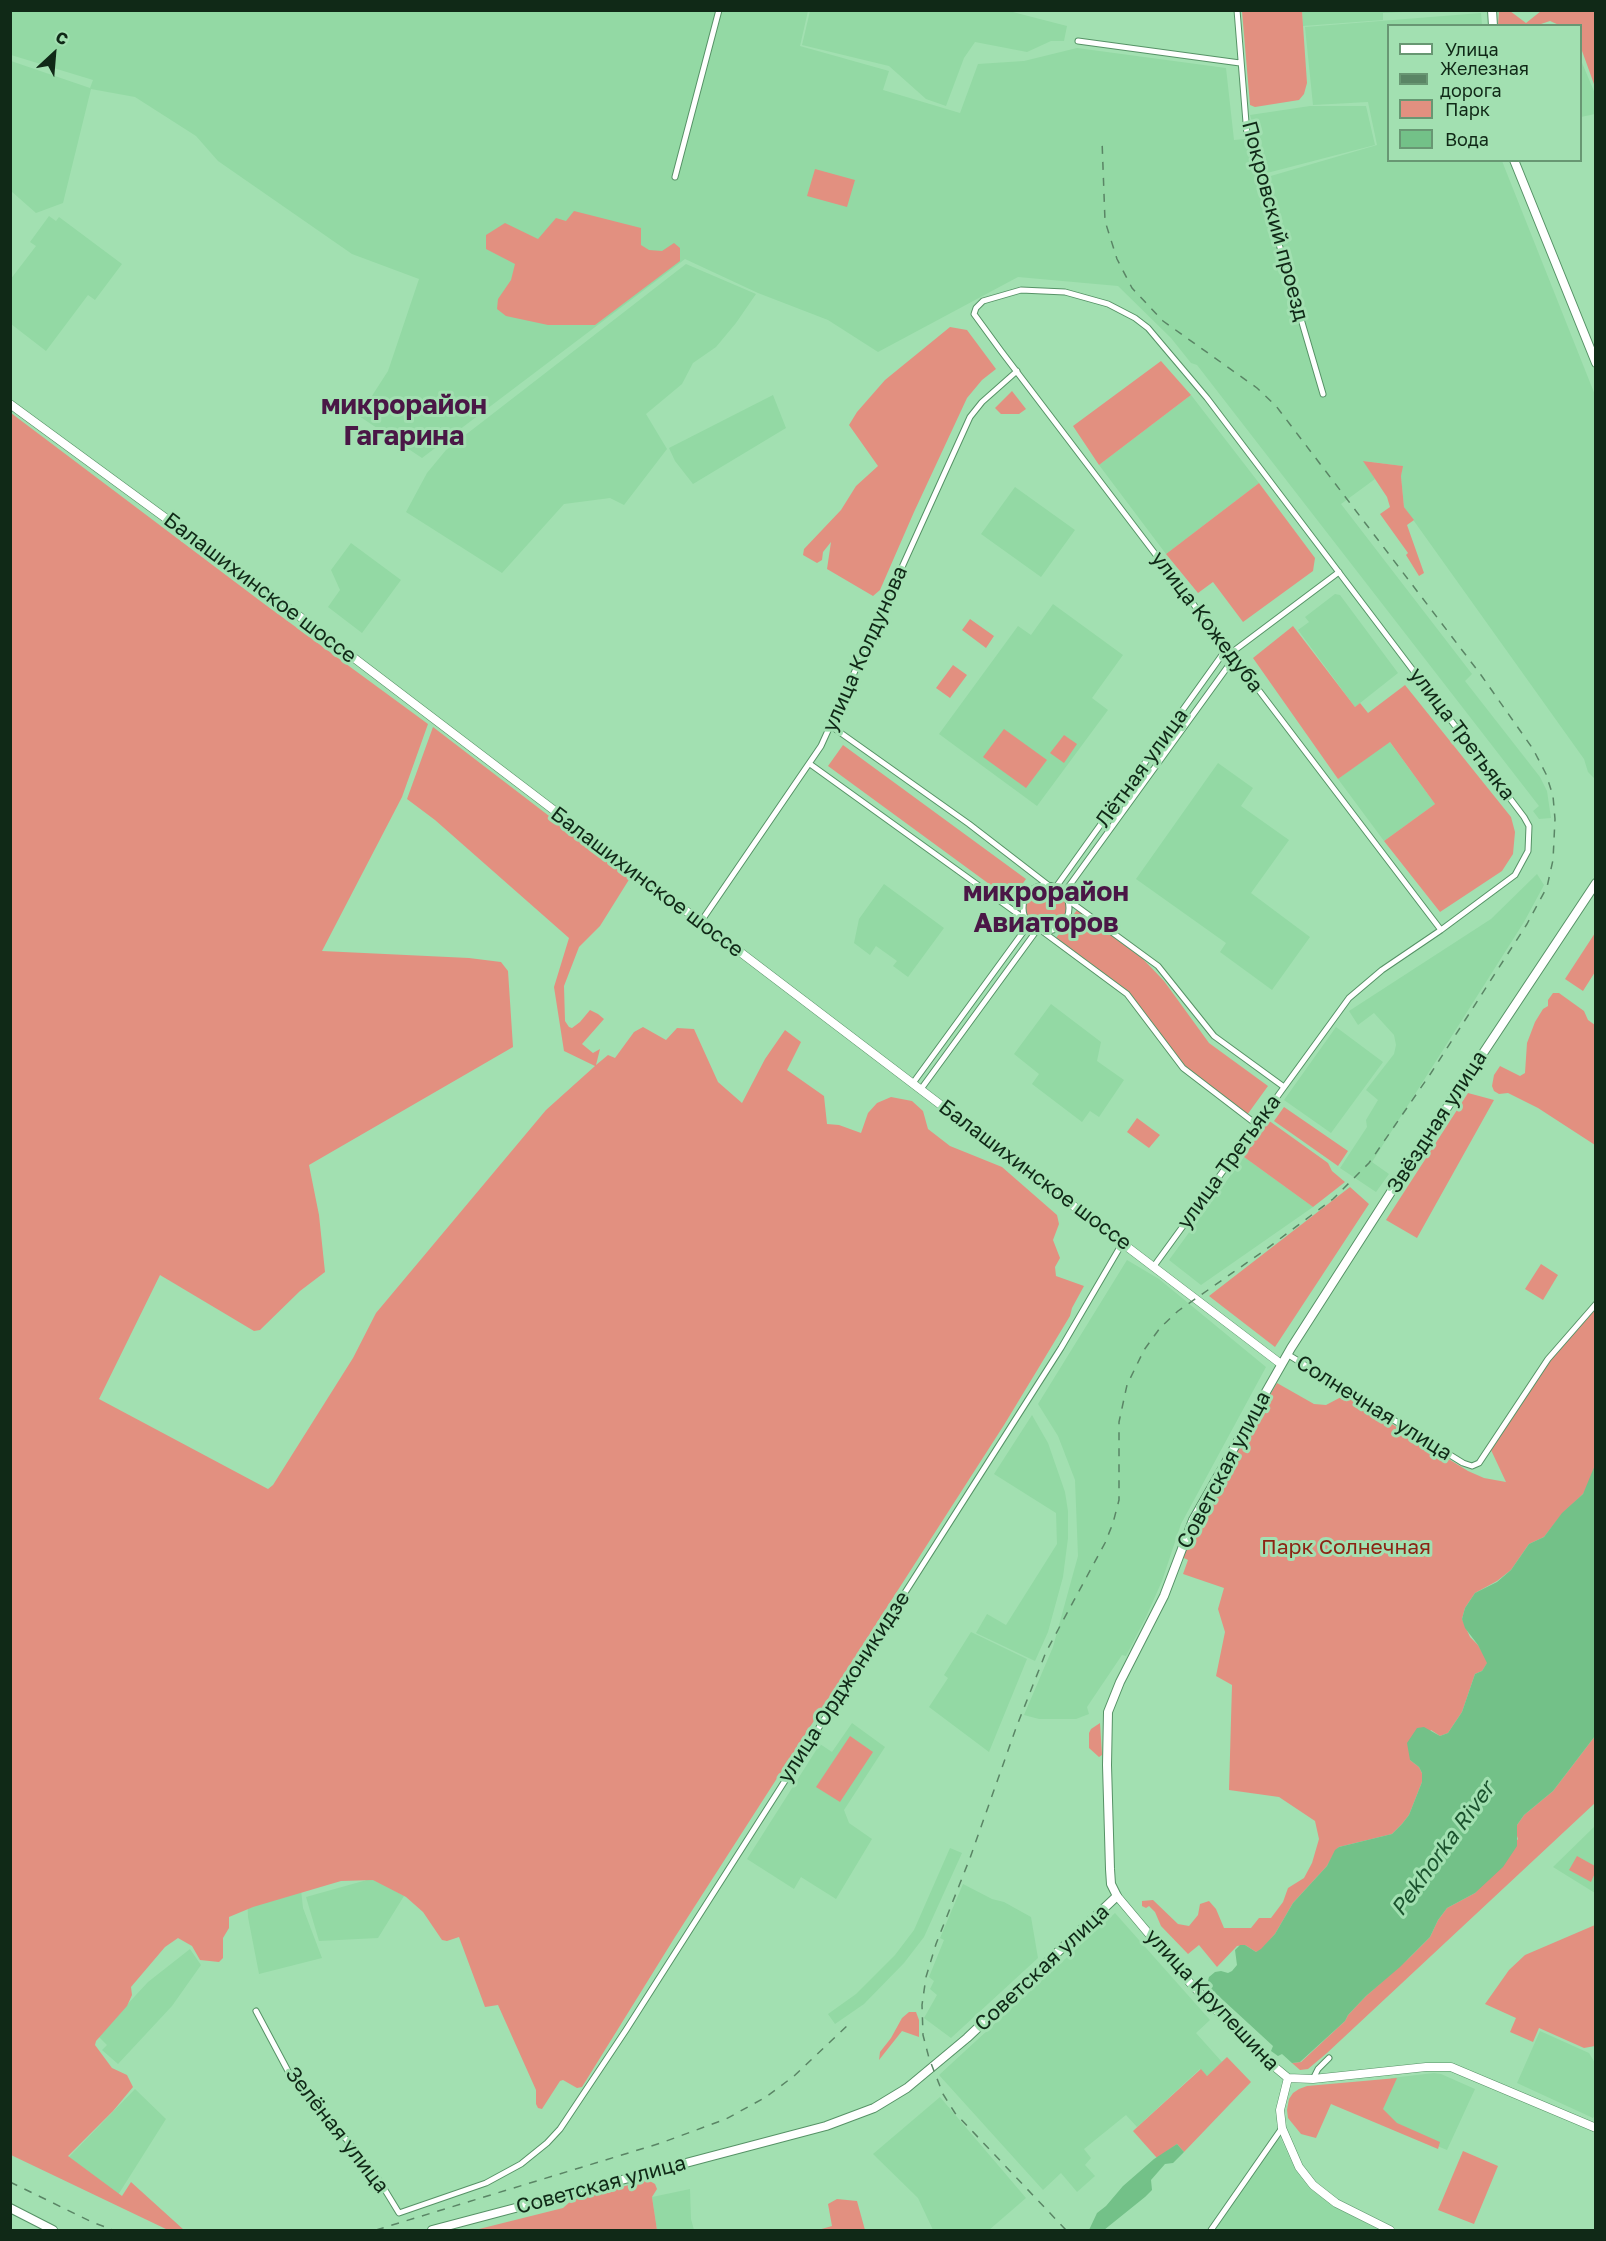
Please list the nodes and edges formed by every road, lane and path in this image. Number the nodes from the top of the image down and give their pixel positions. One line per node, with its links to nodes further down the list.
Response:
1 (719, 10): 6 (street)
2 (1237, 10): 4 (street, Покровский проезд)
3 (1078, 41): 4 (street)
4 (1240, 63): 10 (street, Покровский проезд)
5 (1515, 162): 8 (main road)
6 (675, 177)
7 (974, 314): 9 (street, улица Кожедуба); 12 (street, улица Третьяка)
8 (1596, 363)
9 (1017, 371): 13 (street, улица Кожедуба); 14 (street, улица Колдунова)
10 (1323, 394)
11 (10, 404): 22 (main road, Балашихинское шоссе)
12 (1340, 572): 13 (street, Лётная улица); 23 (street, улица Третьяка)
13 (1231, 653): 18 (street, Лётная улица); 19 (street, Лётная улица); 23 (street, улица Кожедуба)
14 (831, 726): 15 (street, улица Колдунова); 17 (street)
15 (810, 764): 21 (street); 22 (street, улица Колдунова)
16 (1596, 883): 32 (main road, Звёздная улица)
17 (1048, 885): 18 (street); 21 (street)
18 (1056, 887): 19 (street)
19 (1064, 893): 20 (street)
20 (1068, 900): 24 (street); 26 (street)
21 (1027, 922): 24 (street); 25 (street)
22 (700, 923): 25 (main road, Балашихинское шоссе)
23 (1441, 930): 26 (street, улица Третьяка)
24 (1040, 931): 27 (street); 28 (street)
25 (913, 1083): 27 (main road, Балашихинское шоссе)
26 (1284, 1087): 28 (street, улица Третьяка)
27 (921, 1089): 29 (main road, Балашихинское шоссе)
28 (1256, 1124): 30 (street, улица Третьяка)
29 (1123, 1242): 30 (main road, Балашихинское шоссе); 41 (street, улица Орджоникидзе)
30 (1154, 1266): 33 (main road, Балашихинское шоссе)
31 (1596, 1305): 32 (street, Солнечная улица)
32 (1287, 1354): 33 (main road, Звёздная улица)
33 (1281, 1364): 34 (main road, Советская улица)
34 (1118, 1896): 37 (main road, улица Крупешина); 44 (main road, Советская улица)
35 (256, 2011): 41 (street, Зелёная улица)
36 (1329, 2058): 38 (street)
37 (1288, 2078): 38 (main road, улица Крупешина); 39 (main road)
38 (1313, 2079): 40 (main road, улица Крупешина)
39 (1282, 2128): 45 (street); 46 (main road)
40 (1596, 2128)
41 (560, 2129)
42 (10, 2208): 43 (main road)
43 (53, 2230)
44 (432, 2230)
45 (1211, 2230)
46 (1390, 2230)

